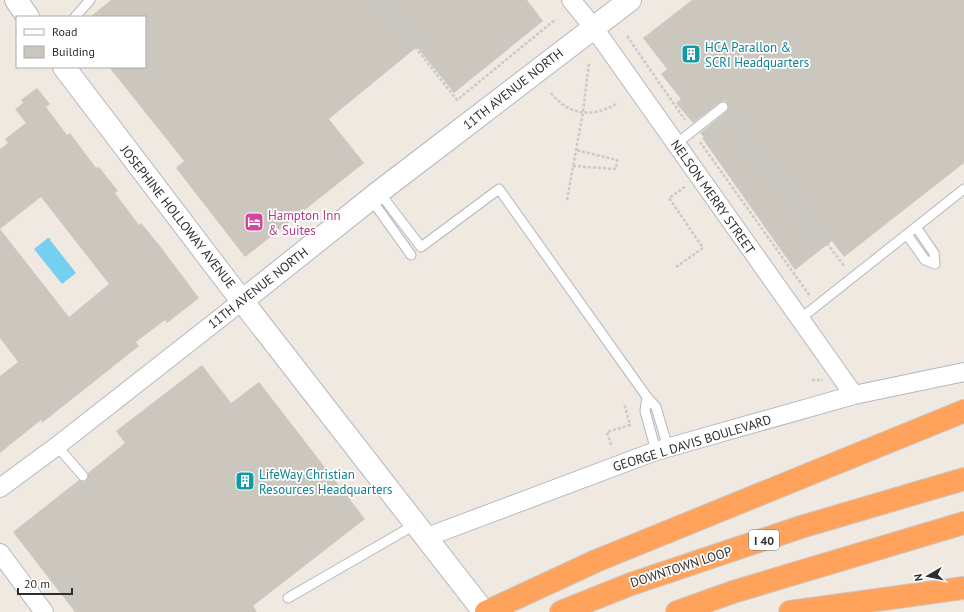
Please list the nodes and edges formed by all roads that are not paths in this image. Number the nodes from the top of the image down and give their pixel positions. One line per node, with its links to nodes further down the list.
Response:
1 (16, 0): 5 (street)
2 (90, 0): 6 (lane)
3 (571, 0): 7 (street, NELSON MERRY STREET)
4 (630, 0): 7 (street, 11TH AVENUE NORTH)
5 (27, 16)
6 (76, 16)
7 (594, 28): 10 (street, NELSON MERRY STREET); 12 (street, 11TH AVENUE NORTH)
8 (65, 68): 16 (street, JOSEPHINE HOLLOWAY AVENUE)
9 (722, 107): 10 (lane)
10 (676, 144): 17 (street, NELSON MERRY STREET)
11 (964, 189): 13 (lane)
12 (375, 196): 15 (lane); 16 (street, 11TH AVENUE NORTH); 22 (lane)
13 (916, 227): 14 (lane); 14 (lane)
14 (907, 235): 17 (lane)
15 (411, 254)
16 (242, 301): 21 (street, 11TH AVENUE NORTH); 27 (street, JOSEPHINE HOLLOWAY AVENUE)
17 (800, 319): 19 (street, NELSON MERRY STREET)
18 (964, 372): 19 (street, GEORGE L DAVIS BOULEVARD)
19 (854, 395): 22 (street, GEORGE L DAVIS BOULEVARD)
20 (964, 411): 33 (highway)
21 (57, 446): 23 (lane); 25 (street, 11TH AVENUE NORTH)
22 (662, 450): 27 (street, GEORGE L DAVIS BOULEVARD)
23 (83, 476)
24 (964, 479): 31 (highway, DOWNTOWN LOOP / I 40)
25 (0, 488)
26 (964, 523): 34 (highway)
27 (422, 530): 30 (lane); 33 (street, JOSEPHINE HOLLOWAY AVENUE)
28 (0, 553): 32 (street)
29 (964, 588): 35 (highway)
30 (288, 598)
31 (564, 611)
32 (44, 612)
33 (485, 612)
34 (677, 612)
35 (790, 612)

